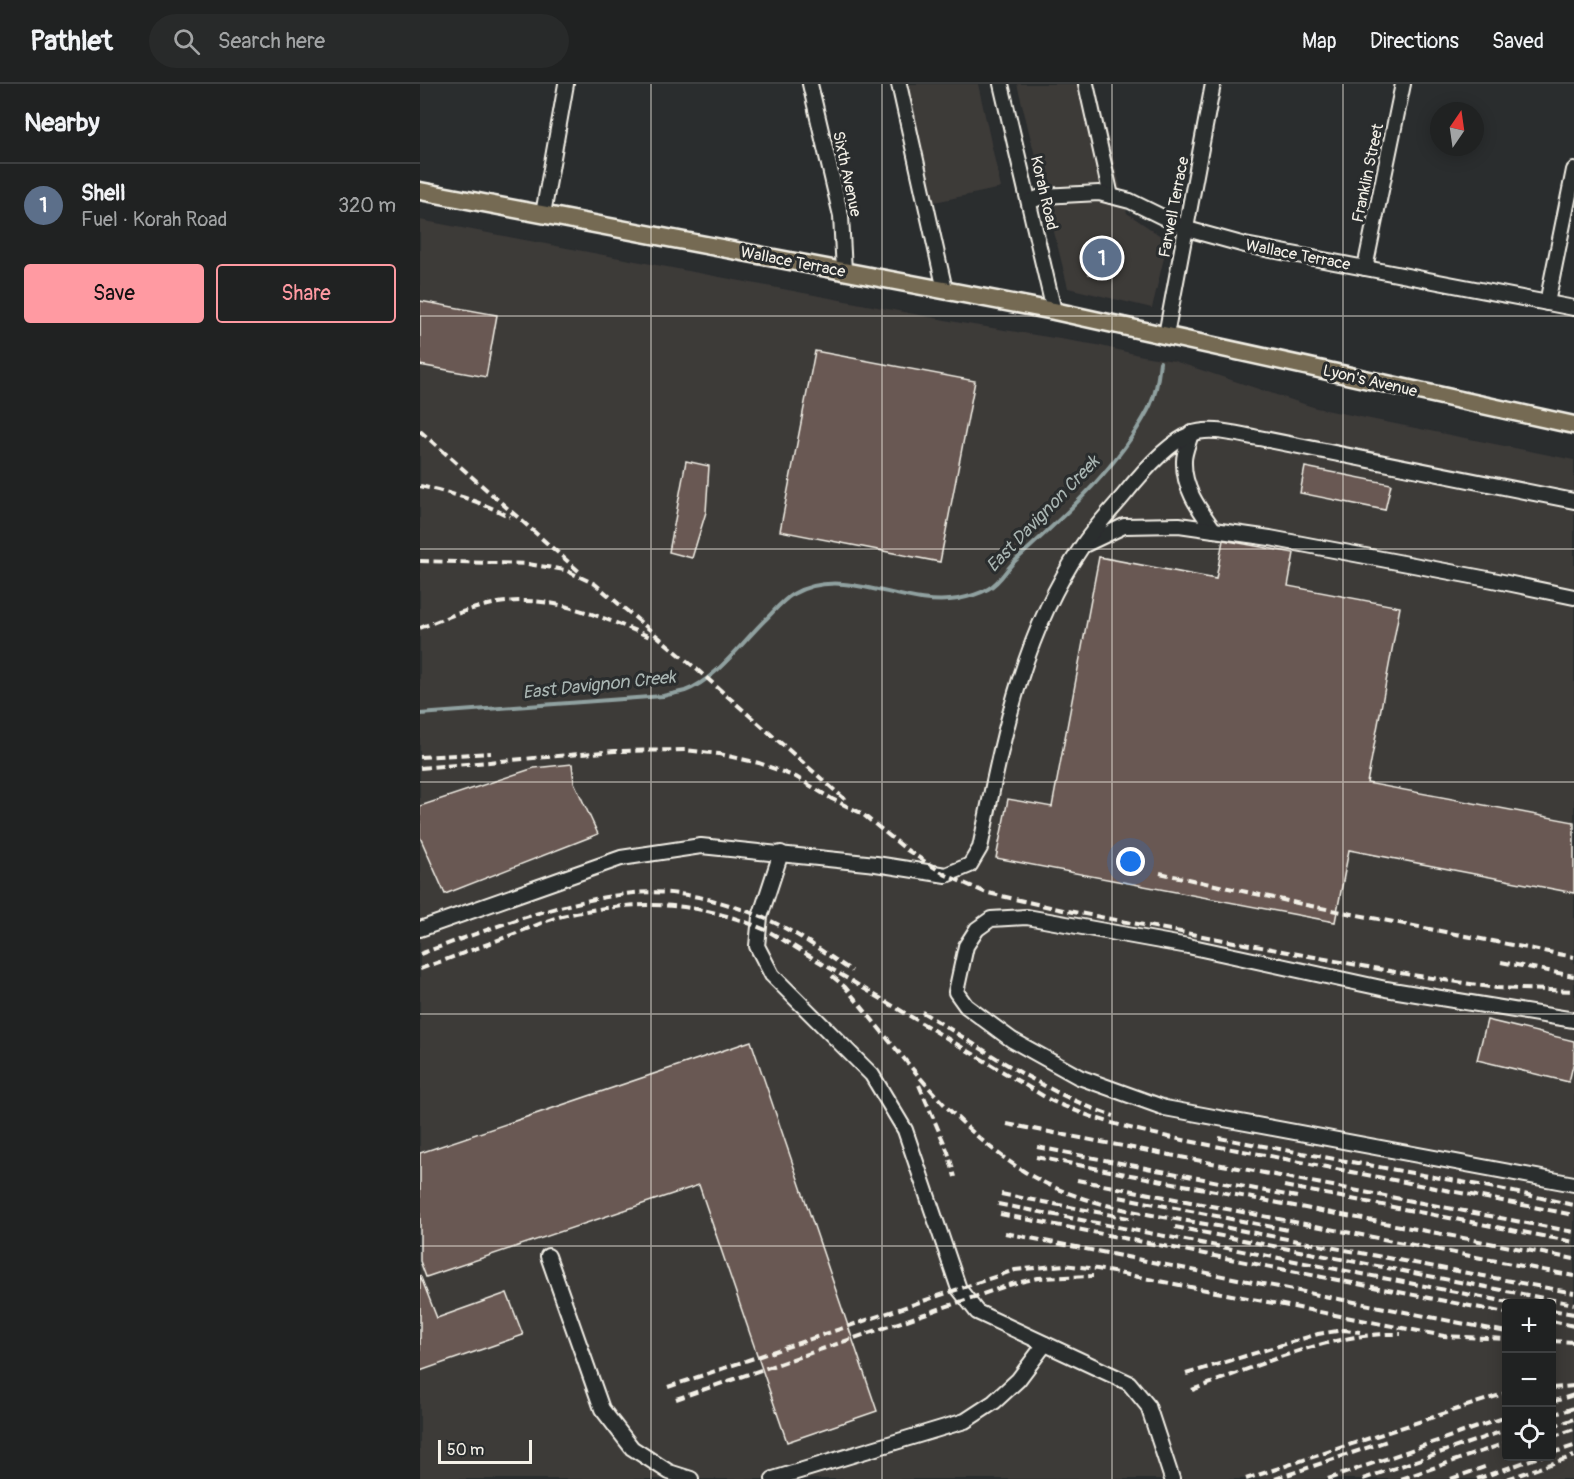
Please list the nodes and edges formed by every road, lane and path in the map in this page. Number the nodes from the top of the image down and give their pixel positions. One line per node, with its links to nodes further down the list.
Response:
1 (566, 84): 12 (street)
2 (810, 84): 15 (street, Sixth Avenue)
3 (899, 84): 16 (street)
4 (1001, 84): 11 (street, Korah Road)
5 (1086, 84): 10 (street)
6 (1213, 84): 13 (street, Farwell Terrace)
7 (1403, 84): 14 (street, Franklin Street)
8 (1574, 170): 17 (street)
9 (420, 191): 12 (main road, Wallace Terrace)
10 (1111, 196): 11 (street, Wallace Terrace); 13 (street, Wallace Terrace)
11 (1029, 202): 19 (street, Korah Road)
12 (543, 214): 15 (main road, Wallace Terrace)
13 (1187, 229): 14 (street, Wallace Terrace); 20 (street, Farwell Terrace)
14 (1365, 268): 17 (street, Wallace Terrace)
15 (843, 271): 16 (main road, Wallace Terrace)
16 (945, 290): 19 (main road, Wallace Terrace)
17 (1547, 303): 18 (street, Wallace Terrace)
18 (1574, 308)
19 (1054, 310): 20 (main road, Wallace Terrace)
20 (1166, 335): 21 (main road, Lyon's Avenue)
21 (1574, 425)
22 (1191, 433): 23 (street); 24 (street); 25 (street)
23 (1574, 501)
24 (1214, 530): 25 (street); 26 (street)
25 (1082, 546): 27 (street)
26 (1574, 597)
27 (781, 853): 28 (street); 32 (street)
28 (420, 928)
29 (1574, 1020): 30 (street)
30 (1574, 1184)
31 (548, 1256): 33 (street)
32 (1045, 1344): 34 (street); 35 (street)
33 (691, 1479)
34 (773, 1479)
35 (1172, 1479)

